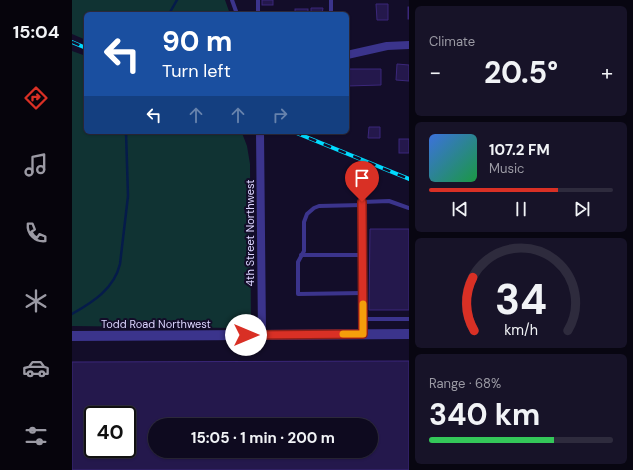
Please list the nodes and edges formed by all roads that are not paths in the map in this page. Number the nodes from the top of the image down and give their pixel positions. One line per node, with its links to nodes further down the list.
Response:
1 (232, 0): 4 (lane)
2 (258, 0): 5 (lane)
3 (331, 0): 6 (lane)
4 (236, 12)
5 (258, 12)
6 (331, 12)
7 (409, 45): 8 (street)
8 (349, 55)
9 (260, 134): 19 (street, 4th Street Northwest)
10 (362, 205): 11 (lane); 12 (lane); 13 (lane)
11 (409, 208)
12 (362, 255): 13 (lane); 14 (lane)
13 (301, 256): 14 (lane)
14 (363, 293): 15 (lane)
15 (363, 319): 16 (lane); 17 (lane)
16 (409, 319)
17 (363, 334): 18 (street, Todd Road Northwest); 19 (street, Todd Road Northwest)
18 (409, 334)
19 (262, 335): 20 (street, Todd Road Northwest)
20 (72, 336)

